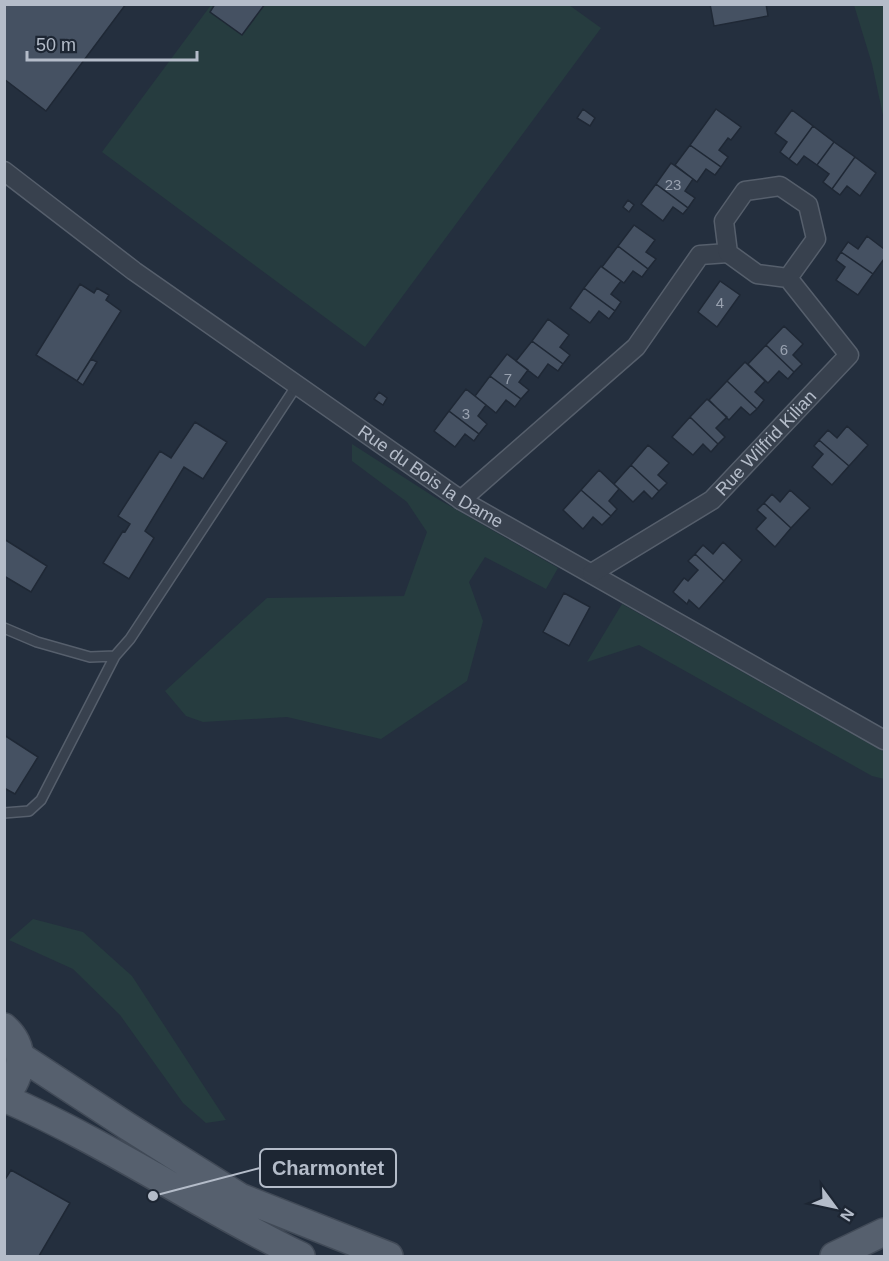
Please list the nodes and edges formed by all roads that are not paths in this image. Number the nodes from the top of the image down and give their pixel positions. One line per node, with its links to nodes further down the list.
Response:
1 (4, 171): 4 (street, Rue du Bois la Dame)
2 (728, 253): 3 (street); 3 (street); 5 (street)
3 (788, 278): 6 (street, Rue Wilfrid Kilian)
4 (297, 385): 5 (street, Rue du Bois la Dame); 8 (lane)
5 (461, 500): 6 (street, Rue du Bois la Dame)
6 (592, 573): 9 (street, Rue du Bois la Dame)
7 (4, 628): 8 (lane)
8 (115, 656): 10 (lane)
9 (885, 740)
10 (4, 813)
11 (4, 1027): 12 (main road)
12 (20, 1056): 13 (main road); 16 (main road)
13 (4, 1098): 15 (main road)
14 (885, 1232): 17 (main road)
15 (301, 1257)
16 (389, 1257)
17 (834, 1257)

